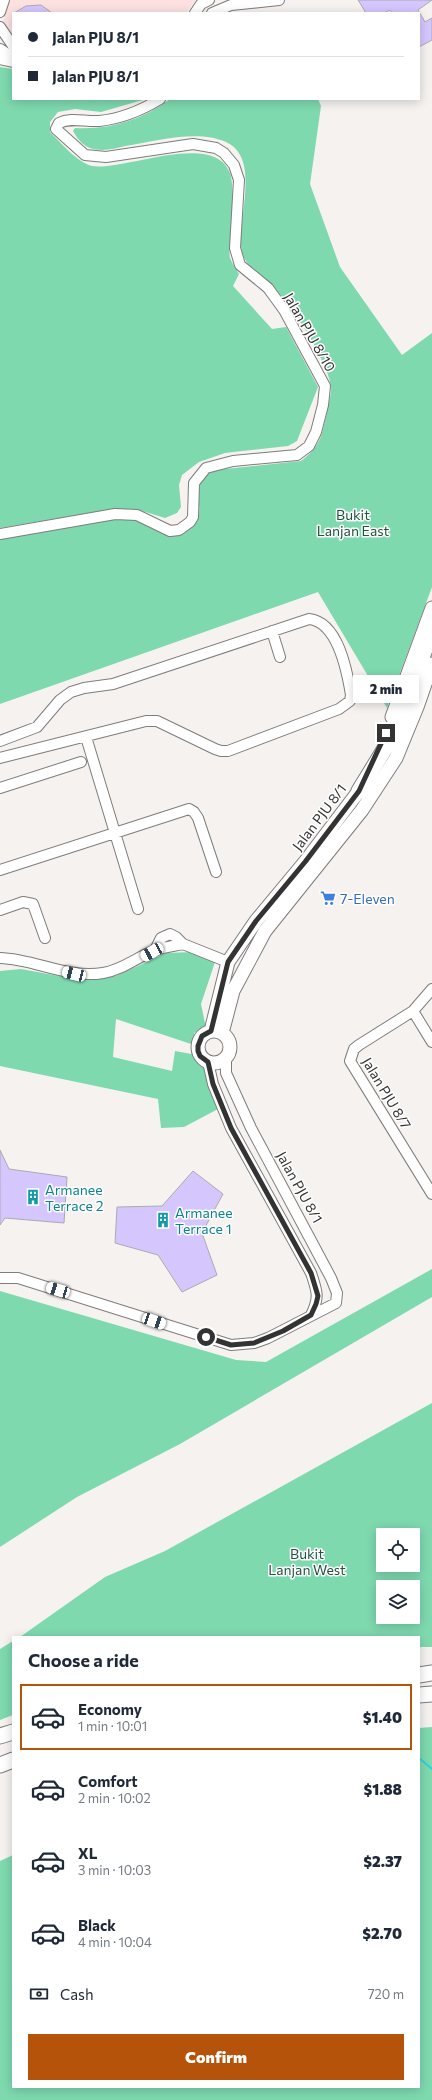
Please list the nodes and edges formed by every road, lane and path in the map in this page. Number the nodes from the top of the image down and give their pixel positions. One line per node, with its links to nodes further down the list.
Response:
1 (4, 0): 4 (street)
2 (210, 0): 5 (street)
3 (279, 0): 6 (street)
4 (0, 12)
5 (196, 12)
6 (214, 12)
7 (0, 27): 9 (street)
8 (0, 45): 10 (street)
9 (12, 45)
10 (12, 47)
11 (0, 49): 12 (street)
12 (12, 55)
13 (0, 59): 14 (street)
14 (12, 62)
15 (158, 100): 16 (street, Jalan PJU 8/10)
16 (0, 534)
17 (432, 608): 27 (main road, Jalan PJU 8/1)
18 (432, 630): 27 (highway)
19 (272, 632): 20 (street); 22 (street); 23 (street)
20 (280, 657)
21 (432, 664): 29 (main road, Jalan PJU 8/1)
22 (86, 737): 24 (street); 28 (street)
23 (0, 741)
24 (0, 758)
25 (81, 762): 26 (street)
26 (0, 788)
27 (359, 791): 29 (main road, Jalan PJU 8/1)
28 (115, 832): 30 (street); 31 (street); 32 (street)
29 (310, 866): 36 (main road, Jalan PJU 8/1); 39 (main road, Jalan PJU 8/1)
30 (0, 870)
31 (216, 872)
32 (138, 909)
33 (0, 910): 34 (street)
34 (44, 938)
35 (0, 958): 36 (street)
36 (228, 962): 39 (main road, Jalan PJU 8/1)
37 (432, 989): 38 (street, Jalan PJU 8/7)
38 (413, 1011): 40 (street); 43 (street, Jalan PJU 8/7)
39 (217, 1032): 41 (main road); 42 (main road)
40 (432, 1042)
41 (226, 1059): 42 (main road); 44 (street, Jalan PJU 8/1)
42 (208, 1062): 45 (street)
43 (432, 1194)
44 (324, 1264): 45 (street); 47 (street, Jalan PJU 8/1)
45 (311, 1273): 47 (street)
46 (0, 1278): 47 (street, Jalan PJU 8/1)
47 (311, 1315)
48 (432, 1673): 49 (highway)
49 (420, 1674)
50 (432, 1694): 51 (highway)
51 (420, 1695)
52 (12, 1732): 53 (highway)
53 (0, 1736)
54 (12, 1760): 55 (highway)
55 (0, 1765)

